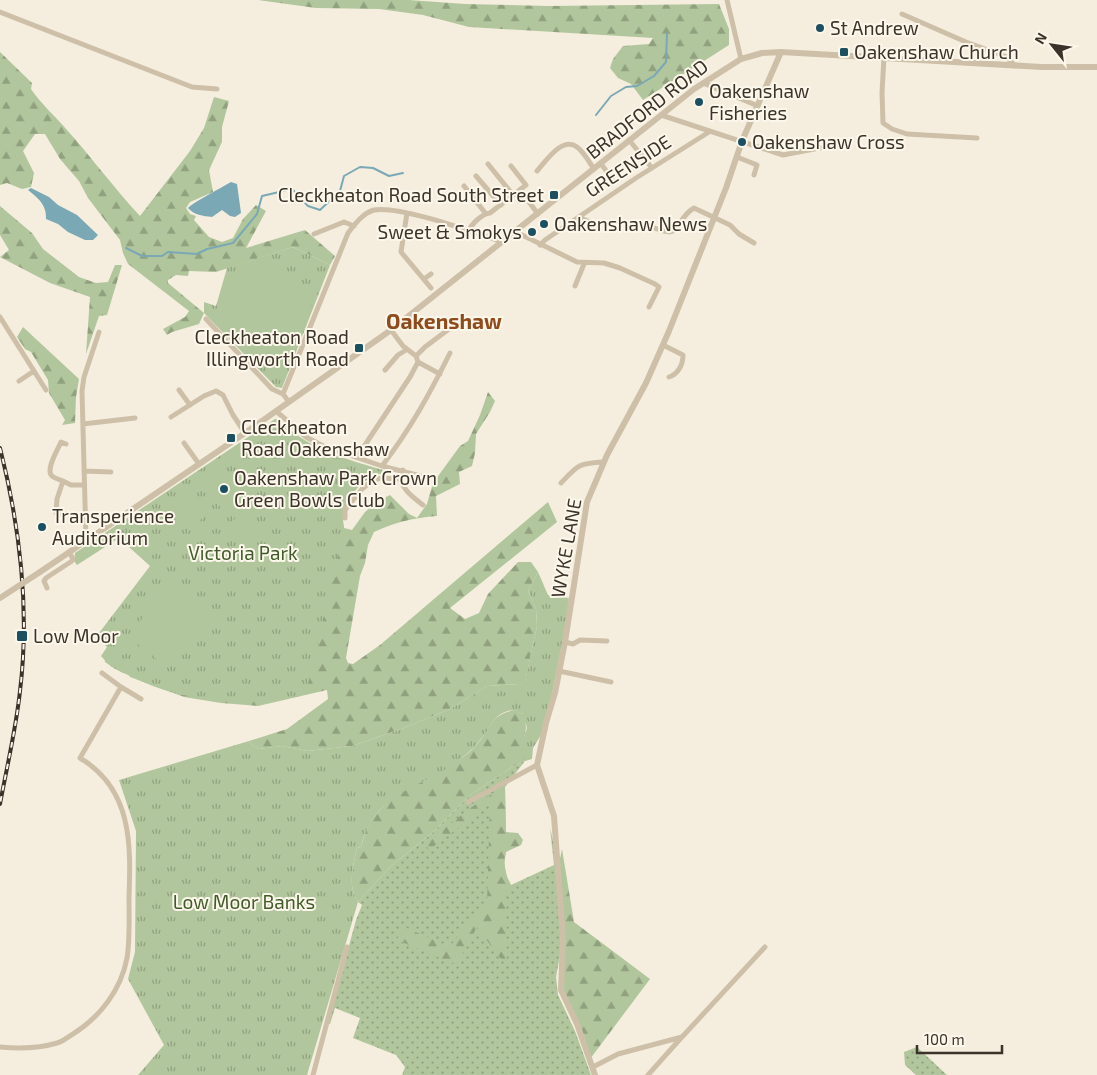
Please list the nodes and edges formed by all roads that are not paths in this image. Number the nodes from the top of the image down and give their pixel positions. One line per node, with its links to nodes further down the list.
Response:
1 (726, 0): 6 (street)
2 (0, 12): 10 (street)
3 (902, 14): 7 (street)
4 (781, 52): 5 (street, BRADFORD ROAD); 6 (street, BRADFORD ROAD); 11 (street, WYKE LANE)
5 (884, 57): 7 (street, BRADFORD ROAD); 14 (street)
6 (741, 59): 9 (street, BRADFORD ROAD)
7 (1014, 65): 8 (street, BRADFORD ROAD)
8 (1097, 67)
9 (703, 83): 11 (street); 12 (street, BRADFORD ROAD)
10 (217, 90)
11 (758, 106): 16 (street, WYKE LANE)
12 (661, 115): 13 (street); 15 (street, BRADFORD ROAD)
13 (709, 132): 16 (street); 22 (street, GREENSIDE)
14 (977, 138)
15 (629, 140): 20 (street, BRADFORD ROAD); 22 (street)
16 (742, 141): 17 (street); 18 (street, WYKE LANE)
17 (846, 145)
18 (737, 157): 25 (street); 36 (street, WYKE LANE)
19 (488, 164): 30 (street)
20 (601, 164): 23 (street, BRADFORD ROAD); 27 (street)
21 (511, 166): 29 (street)
22 (652, 168): 35 (street, GREENSIDE)
23 (594, 169): 24 (street); 34 (street, BRADFORD ROAD)
24 (537, 171)
25 (754, 175)
26 (476, 176): 31 (street)
27 (612, 178)
28 (464, 186): 33 (street)
29 (520, 190): 30 (street); 34 (street)
30 (513, 195): 31 (street)
31 (501, 205): 33 (street)
32 (406, 213): 38 (street); 40 (street); 48 (street)
33 (486, 214): 40 (street)
34 (538, 214): 41 (street, BRADFORD ROAD)
35 (579, 217): 39 (street); 45 (street, GREENSIDE)
36 (714, 217): 37 (street); 44 (street); 57 (street, WYKE LANE)
37 (648, 225)
38 (354, 226): 42 (street); 68 (street)
39 (598, 226)
40 (469, 231): 43 (street)
41 (516, 232): 43 (street, BRADFORD ROAD); 45 (street)
42 (314, 234)
43 (503, 242): 55 (street, BRADFORD ROAD)
44 (754, 243)
45 (540, 245): 46 (street)
46 (584, 264): 49 (street); 51 (street)
47 (431, 274): 48 (street)
48 (424, 279): 50 (street)
49 (575, 286)
50 (431, 288)
51 (649, 307)
52 (0, 317): 62 (street)
53 (206, 319): 68 (street)
54 (474, 323): 60 (street)
55 (391, 330): 58 (street); 69 (street, BRADFORD ROAD)
56 (99, 332): 74 (street)
57 (663, 344): 64 (street); 79 (street, WYKE LANE)
58 (406, 350): 60 (street); 61 (street)
59 (450, 353): 63 (street)
60 (417, 359): 63 (street); 78 (street)
61 (385, 370)
62 (34, 371): 65 (street); 66 (street)
63 (440, 374): 81 (street)
64 (669, 377)
65 (19, 381)
66 (46, 390)
67 (179, 390): 70 (street)
68 (283, 394): 69 (street)
69 (289, 402): 71 (street, BRADFORD ROAD)
70 (190, 405): 72 (street); 75 (street)
71 (276, 411): 75 (street, BRADFORD ROAD); 78 (street)
72 (171, 417)
73 (135, 418): 74 (street)
74 (83, 424): 83 (street)
75 (245, 433): 80 (street, BRADFORD ROAD)
76 (184, 443): 80 (street)
77 (66, 444): 85 (street)
78 (357, 457): 81 (street)
79 (604, 462): 90 (street); 100 (street, WYKE LANE)
80 (199, 464): 95 (street, BRADFORD ROAD)
81 (382, 466): 82 (street)
82 (403, 470): 87 (street); 88 (street)
83 (84, 471): 84 (street); 91 (street)
84 (111, 472)
85 (50, 474): 86 (street); 89 (street)
86 (44, 476)
87 (428, 478)
88 (400, 479): 92 (street); 94 (street)
89 (63, 481): 91 (street); 93 (street)
90 (561, 483)
91 (84, 485): 95 (street)
92 (423, 505)
93 (69, 514)
94 (345, 518)
95 (86, 540): 96 (street, BRADFORD ROAD)
96 (69, 552): 97 (street); 98 (street, BRADFORD ROAD, bridge)
97 (47, 588)
98 (0, 598)
99 (607, 641): 100 (street)
100 (565, 642): 101 (street, WYKE LANE)
101 (560, 671): 103 (street); 106 (street, WYKE LANE)
102 (102, 673): 104 (street)
103 (612, 682)
104 (121, 687): 105 (street); 111 (street)
105 (141, 699)
106 (538, 765): 107 (street); 112 (street)
107 (468, 802)
108 (347, 947): 113 (street)
109 (765, 947): 110 (street)
110 (682, 1037): 112 (street); 115 (street)
111 (0, 1047)
112 (593, 1068): 114 (street)
113 (312, 1075)
114 (595, 1075)
115 (648, 1075)

